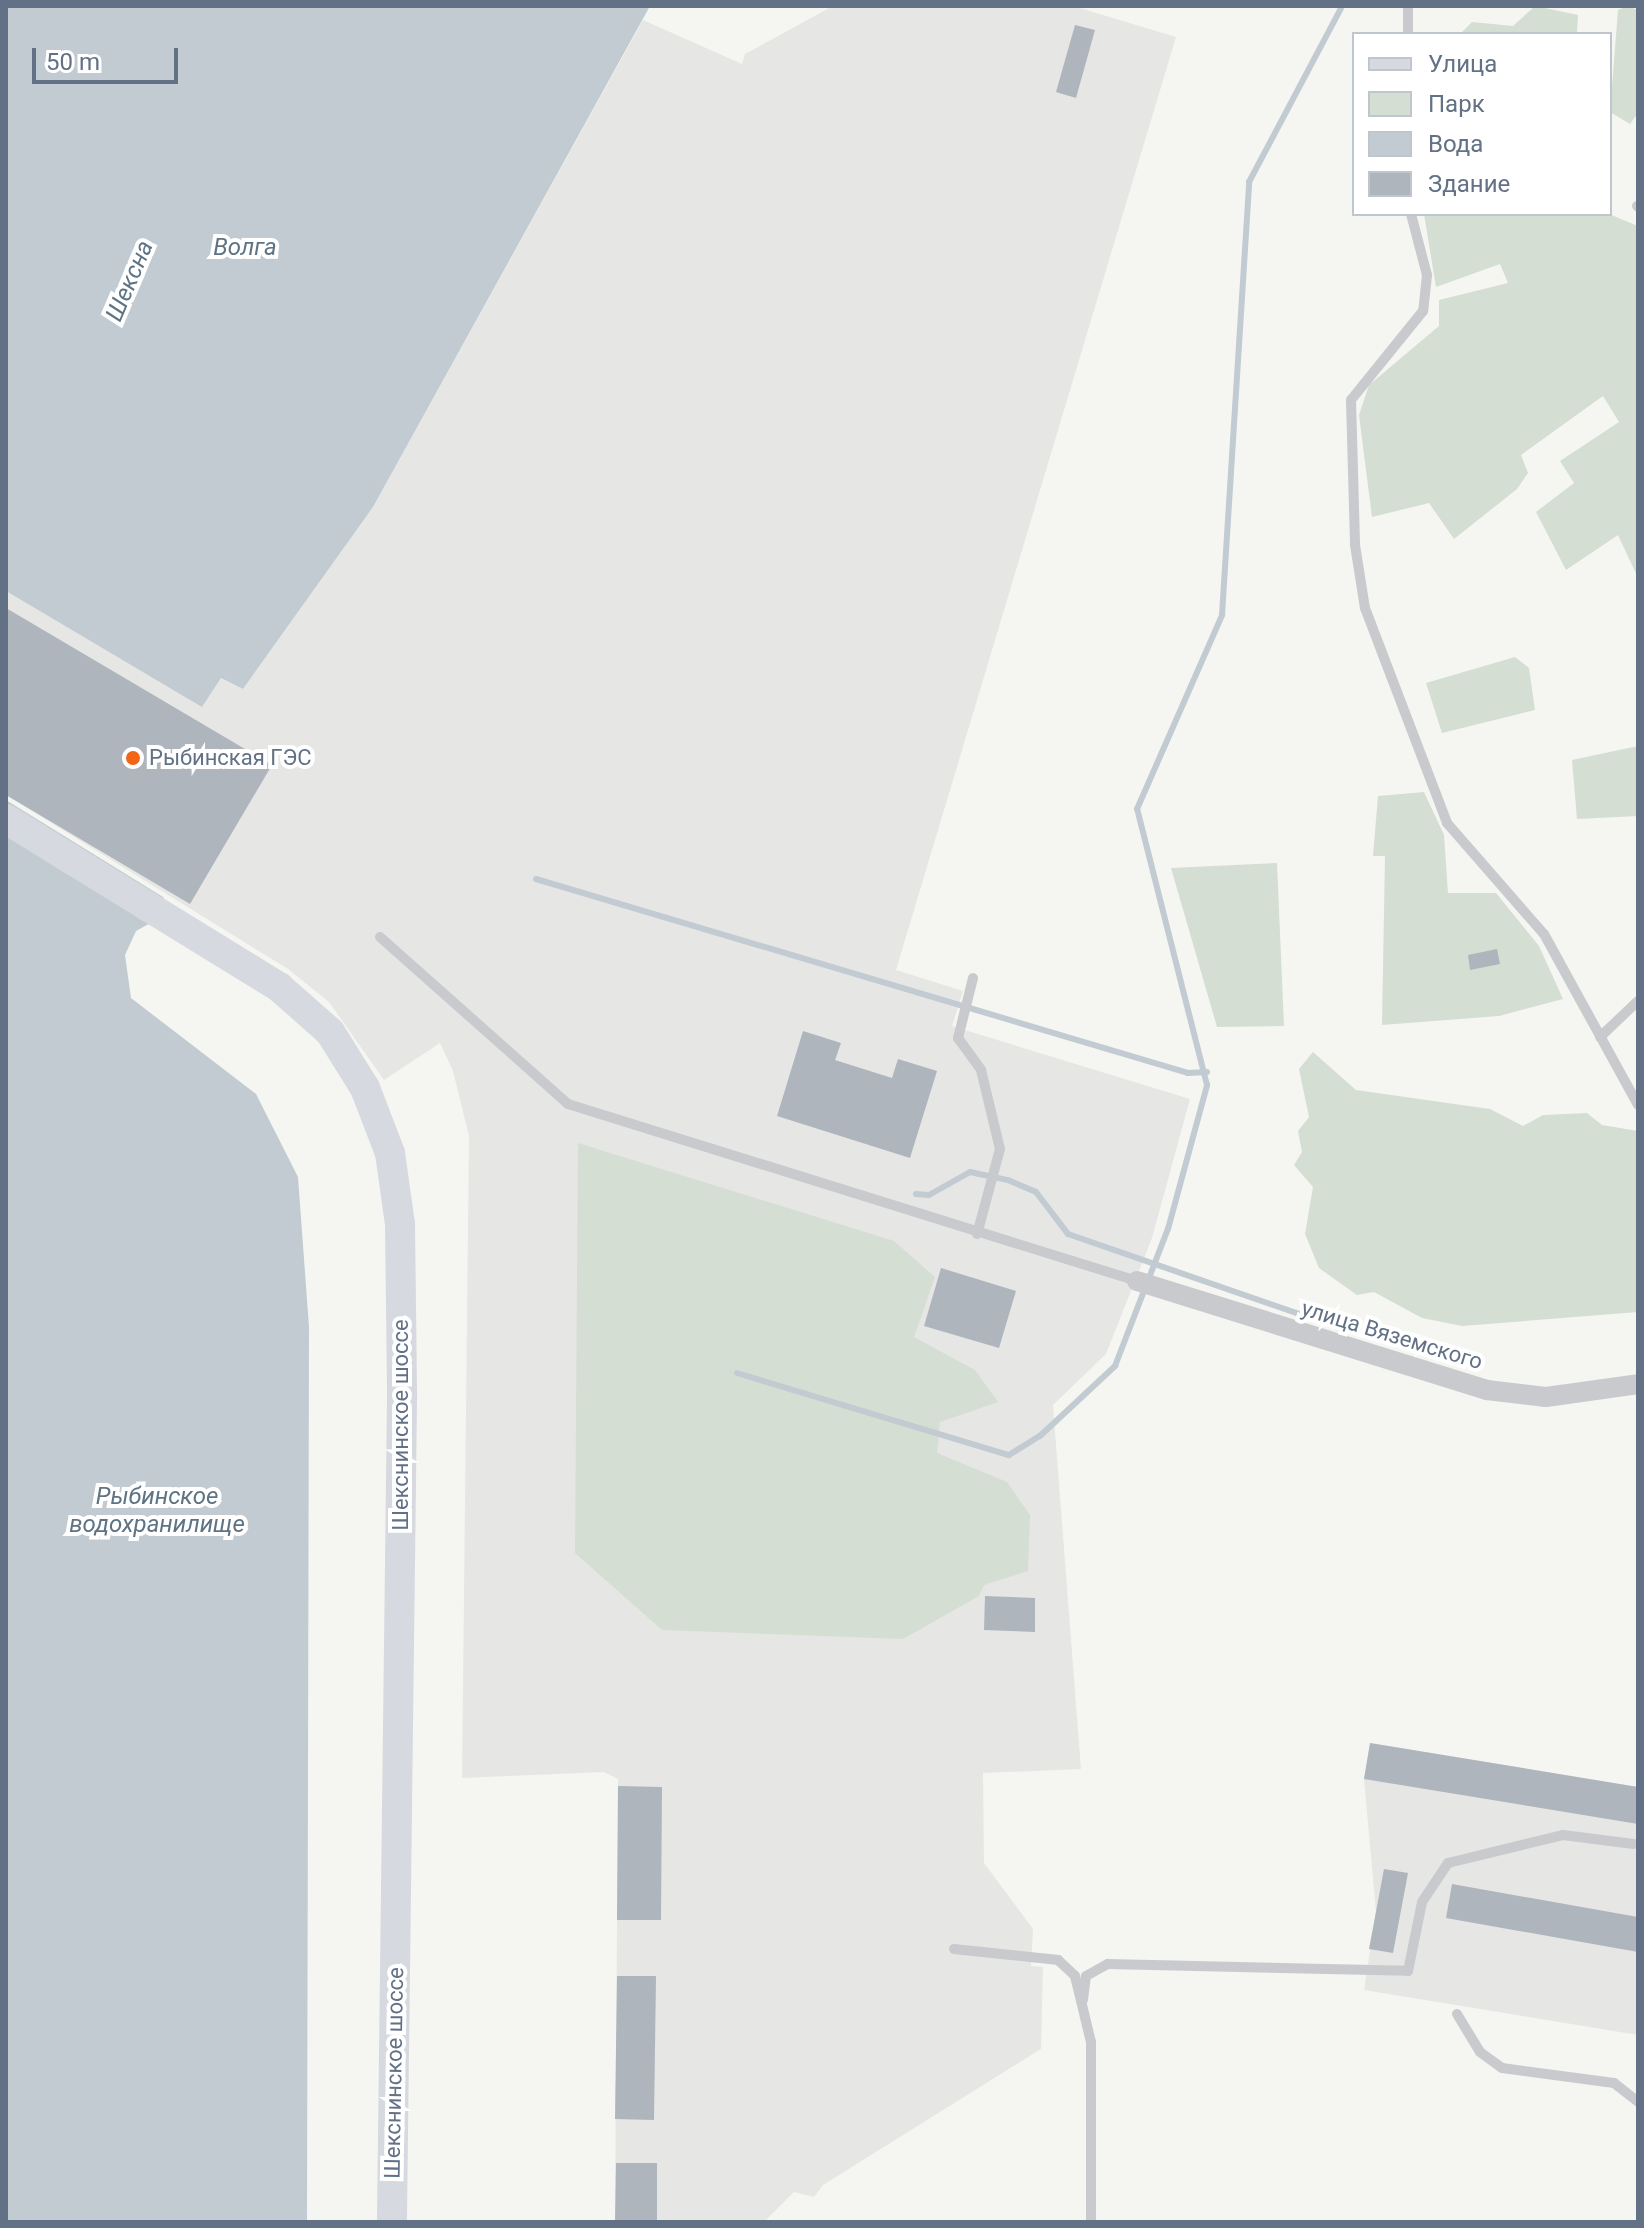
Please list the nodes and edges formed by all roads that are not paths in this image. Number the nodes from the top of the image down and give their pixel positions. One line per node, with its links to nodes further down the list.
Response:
1 (1408, 6): 2 (lane)
2 (1408, 32)
3 (1412, 216): 8 (lane)
4 (6, 819): 18 (main road, Шекснинское шоссе)
5 (380, 937): 10 (lane)
6 (973, 978): 10 (lane)
7 (1638, 1001): 8 (lane)
8 (1600, 1037): 9 (lane)
9 (1638, 1105)
10 (977, 1234): 11 (lane)
11 (1137, 1281): 12 (street, улица Вяземского)
12 (1638, 1384)
13 (1633, 1844): 15 (lane)
14 (954, 1949): 15 (lane)
15 (1083, 2000): 19 (lane)
16 (1457, 2014): 17 (lane)
17 (1638, 2102)
18 (392, 2222)
19 (1091, 2222)

